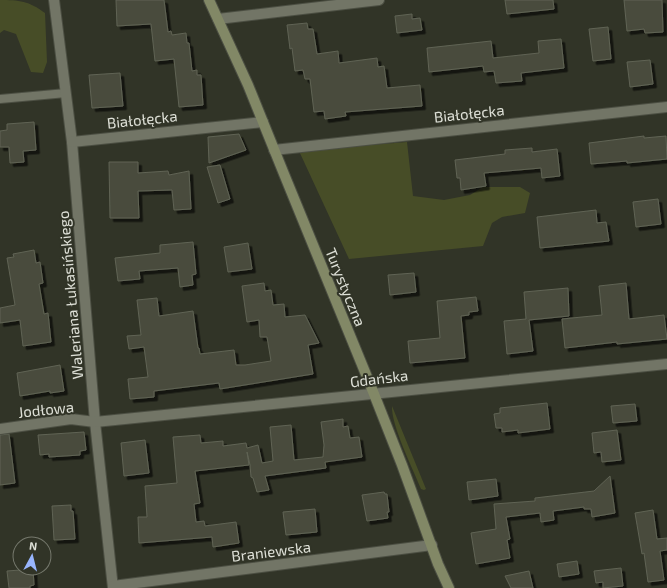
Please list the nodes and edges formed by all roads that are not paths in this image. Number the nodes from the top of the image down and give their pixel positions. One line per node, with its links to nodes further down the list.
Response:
1 (54, 0): 5 (street, Waleriana Łukasińskiego)
2 (209, 0): 4 (street, Turystyczna)
3 (379, 0): 4 (street)
4 (218, 19): 8 (street, Turystyczna)
5 (66, 93): 6 (lane); 9 (street, Waleriana Łukasińskiego)
6 (0, 99)
7 (667, 107): 10 (street, Białołęcka)
8 (263, 122): 9 (street, Białołęcka); 10 (street, Turystyczna)
9 (72, 142): 13 (street, Waleriana Łukasińskiego)
10 (274, 150): 12 (street, Turystyczna)
11 (667, 364): 12 (street, Gdańska)
12 (374, 394): 13 (street, Gdańska); 15 (street, Turystyczna)
13 (95, 422): 14 (street, Jodłowa); 16 (street, Waleriana Łukasińskiego)
14 (0, 429)
15 (432, 546): 16 (street, Braniewska); 17 (street, Turystyczna)
16 (113, 587)
17 (450, 588)

